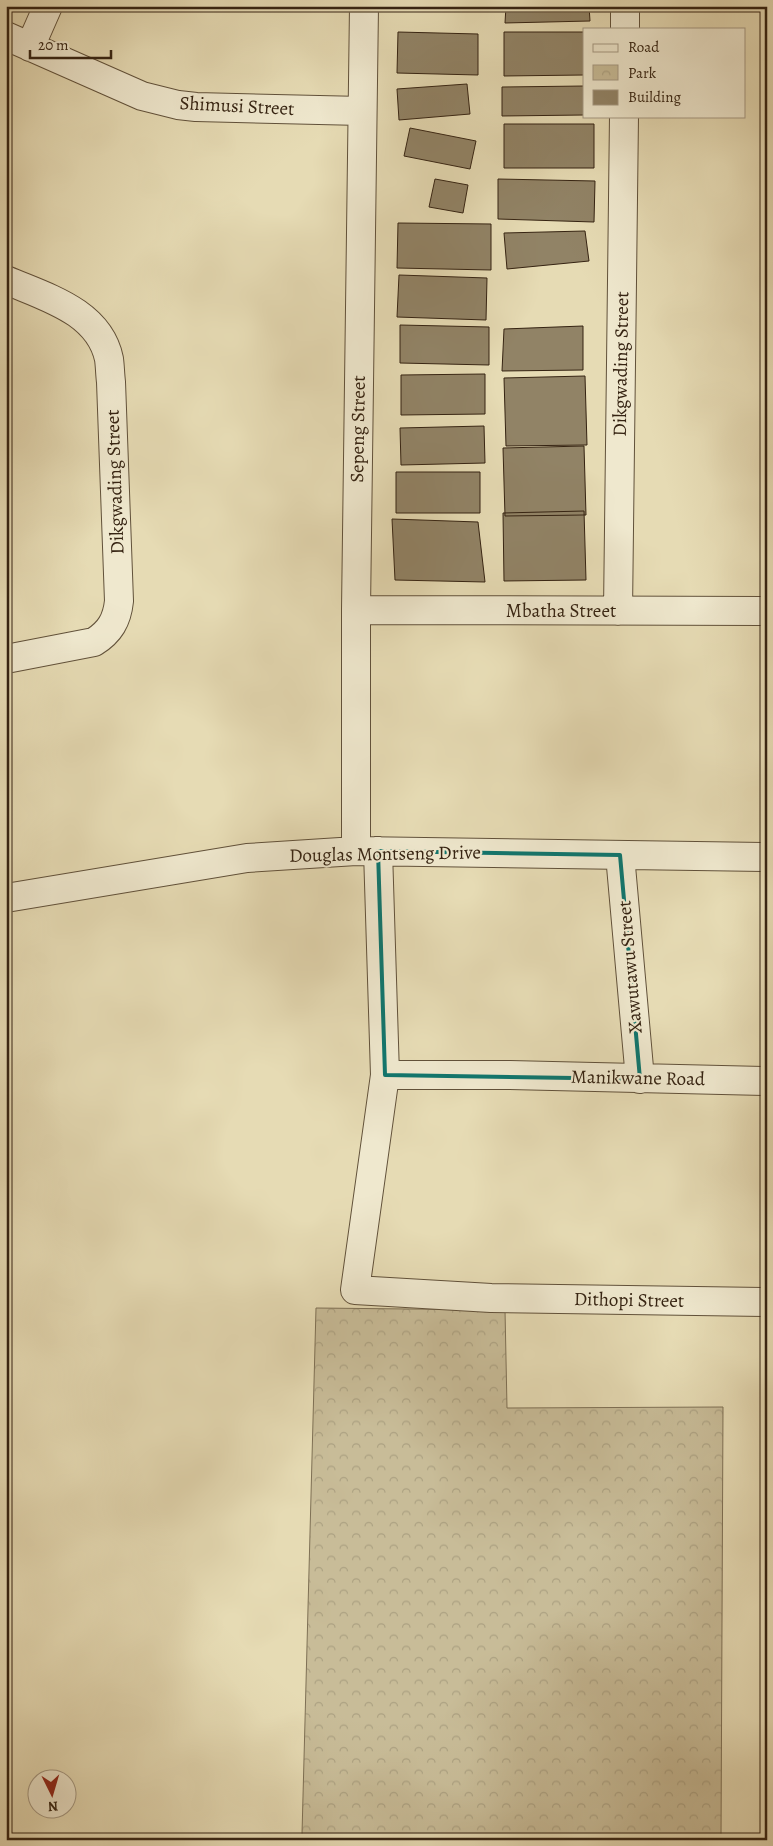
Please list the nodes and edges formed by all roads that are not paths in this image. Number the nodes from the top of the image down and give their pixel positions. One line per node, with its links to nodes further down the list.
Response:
1 (48, 6): 5 (street)
2 (364, 6): 6 (street, Sepeng Street)
3 (625, 6): 4 (street)
4 (625, 28)
5 (18, 41): 6 (street, Shimusi Street)
6 (362, 110): 9 (street, Sepeng Street)
7 (624, 118): 11 (street, Dikgwading Street)
8 (6, 280): 12 (street, Dikgwading Street)
9 (356, 610): 11 (street, Mbatha Street); 13 (street, Sepeng Street)
10 (767, 610): 11 (street, Mbatha Street)
11 (618, 611)
12 (6, 659)
13 (367, 851): 14 (street, Douglas Montseng Drive); 16 (street, Douglas Montseng Drive); 17 (street, Sepeng Street)
14 (620, 855): 15 (street, Douglas Montseng Drive); 18 (street, Xawutawu Street)
15 (767, 857)
16 (6, 898)
17 (385, 1075): 18 (street, Manikwane Road); 20 (street, Dithopi Street)
18 (640, 1079): 19 (street, Manikwane Road)
19 (767, 1081)
20 (767, 1302)

